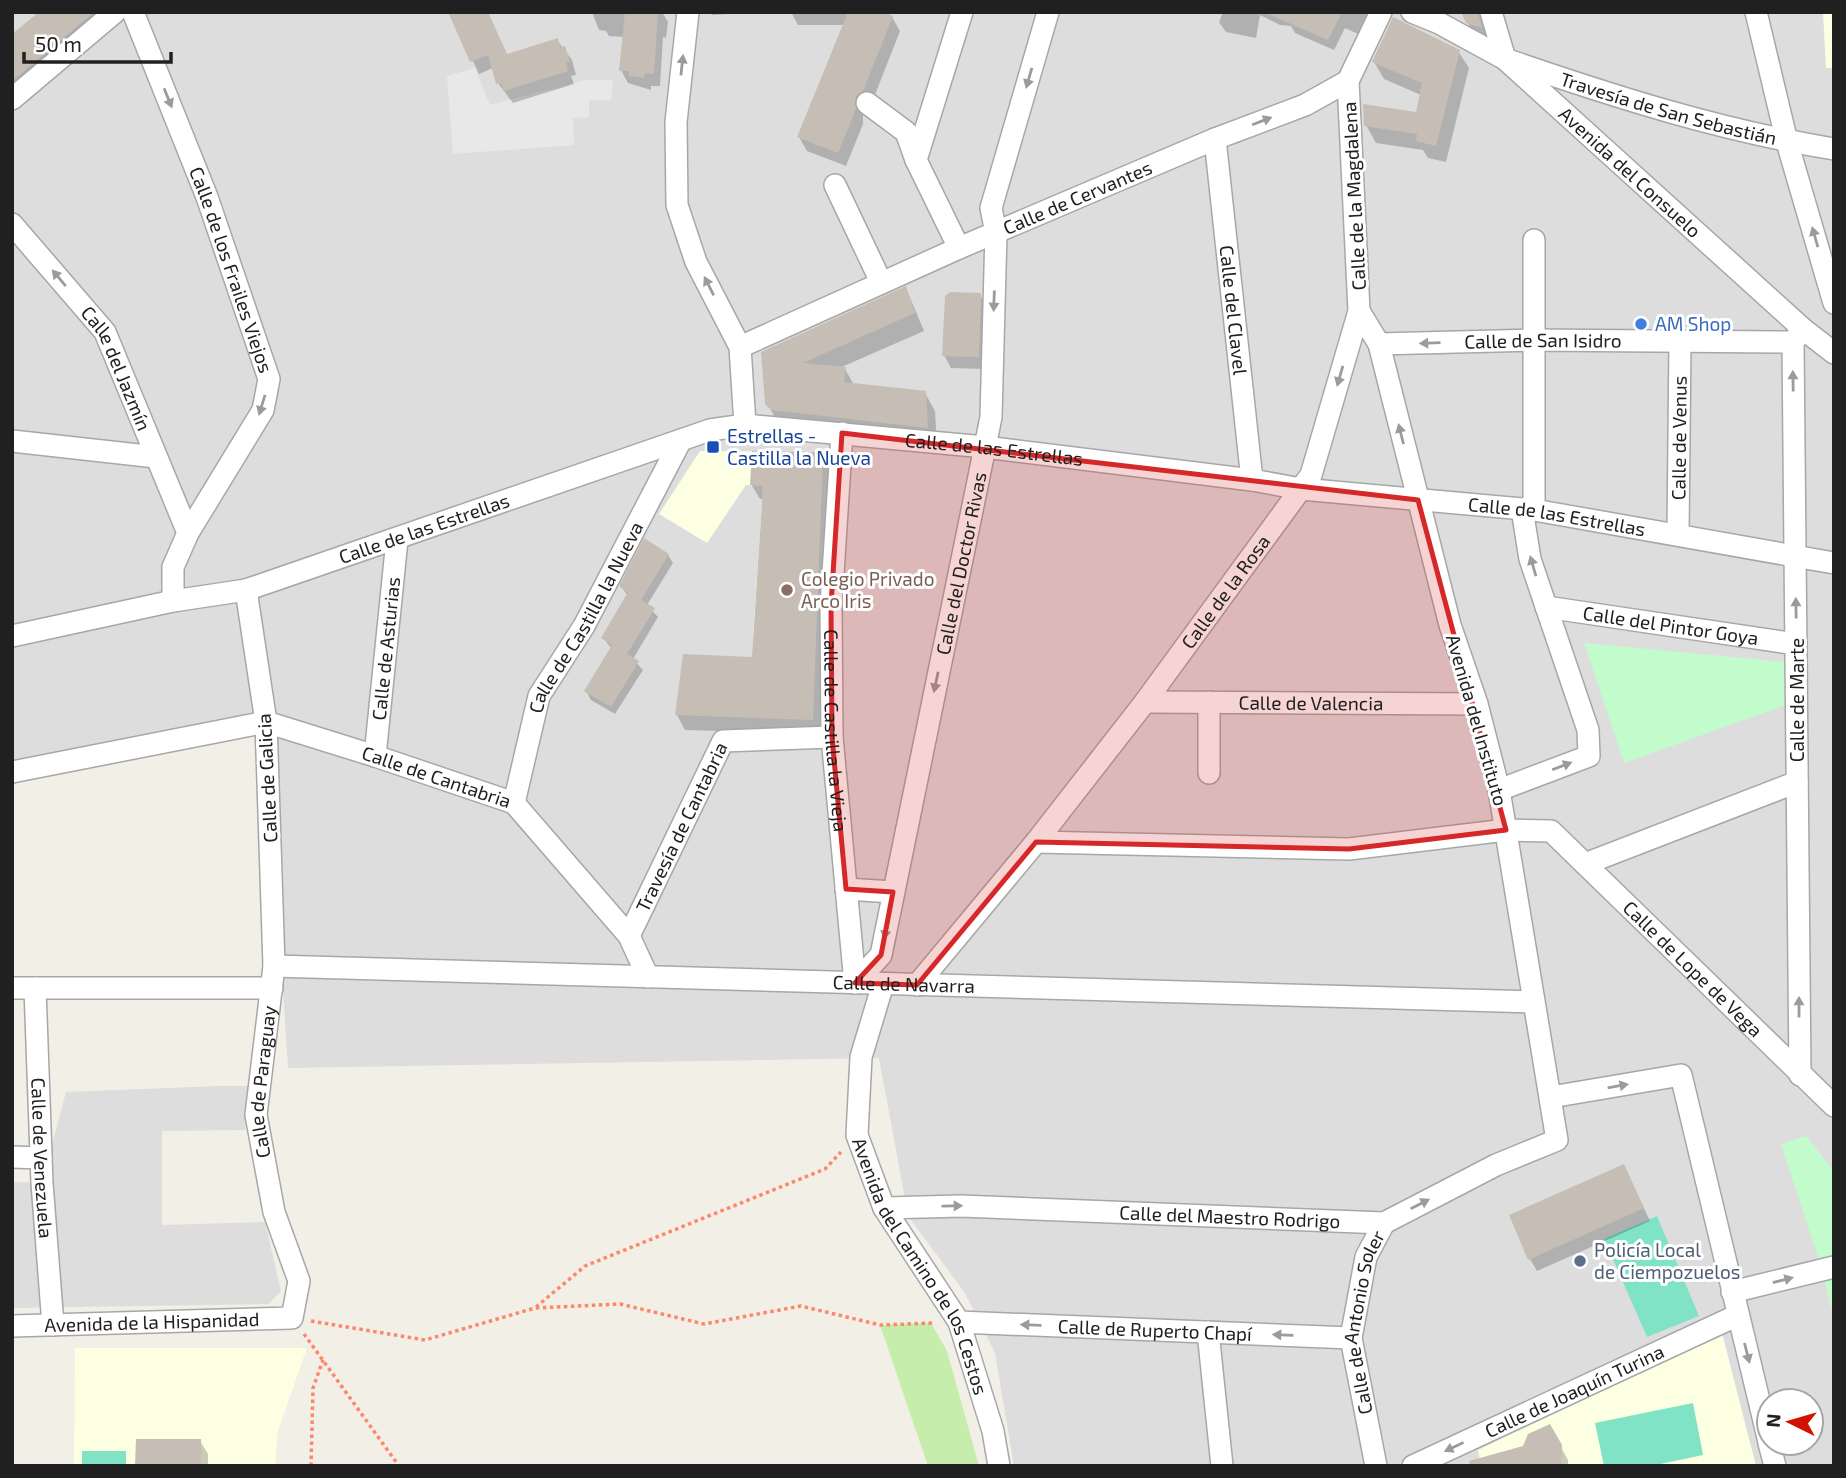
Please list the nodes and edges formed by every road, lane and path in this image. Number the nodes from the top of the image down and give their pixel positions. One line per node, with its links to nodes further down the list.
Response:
1 (116, 12): 13 (street)
2 (133, 12): 43 (street, Calle de los Frailes Viejos, one-way to 43)
3 (688, 12): 31 (street, one-way to 3)
4 (962, 12): 18 (street)
5 (1048, 12): 21 (street, Calle del Doctor Rivas, one-way to 21)
6 (1381, 12): 12 (street)
7 (1412, 12): 10 (street, Avenida del Consuelo)
8 (1491, 12): 11 (street)
9 (1756, 12): 16 (street)
10 (1438, 18): 11 (street, Avenida del Consuelo)
11 (1505, 59): 16 (street, Travesía de San Sebastián); 27 (street, Avenida del Consuelo)
12 (1348, 81): 15 (street, Calle de Cervantes, one-way to 12); 26 (street, Calle de la Magdalena)
13 (12, 99)
14 (867, 103): 18 (street)
15 (1215, 139): 21 (street, Calle de Cervantes); 39 (street, Calle del Clavel)
16 (1787, 142): 17 (street, Travesía de San Sebastián); 25 (street, one-way to 16)
17 (1834, 149)
18 (916, 160): 23 (street)
19 (835, 185): 24 (street)
20 (12, 224): 38 (street, Calle del Jazmín, one-way to 20)
21 (996, 233): 23 (street, Calle de Cervantes); 37 (street, Calle del Doctor Rivas, one-way to 37)
22 (1534, 240): 28 (street, Calle del Pintor Goya)
23 (959, 248): 24 (street, Calle de Cervantes)
24 (881, 282): 31 (street, Calle de Cervantes)
25 (1834, 303)
26 (1359, 311): 30 (street, Avenida del Instituto); 40 (street, Calle de la Rosa, one-way to 40)
27 (1798, 335): 29 (street, Calle de San Isidro); 32 (street, Avenida del Consuelo); 46 (street, Calle de Marte, one-way to 27)
28 (1532, 340): 29 (street, Calle de San Isidro); 30 (street, Calle de San Isidro, one-way to 30); 42 (street, Calle del Pintor Goya)
29 (1680, 341): 44 (street, Calle de Venus)
30 (1379, 344): 41 (street, Avenida del Instituto, one-way to 30)
31 (740, 347): 33 (street)
32 (1834, 353)
33 (745, 425): 34 (street, Calle de las Estrellas); 36 (street, Calle de las Estrellas)
34 (842, 433): 37 (street, Calle de las Estrellas); 57 (street, Calle de Castilla la Vieja)
35 (14, 439): 38 (street)
36 (681, 440): 45 (street, Calle de las Estrellas); 63 (street, Calle de Castilla la Nueva)
37 (985, 447): 39 (street, Calle de las Estrellas); 68 (street, Calle del Doctor Rivas, one-way to 68)
38 (156, 457): 43 (street, Calle del Jazmín)
39 (1252, 480): 40 (street, Calle de las Estrellas)
40 (1301, 489): 41 (street, Calle de las Estrellas); 53 (street, Calle de la Rosa)
41 (1418, 500): 42 (street, Calle de las Estrellas); 55 (street, Avenida del Instituto)
42 (1528, 509): 44 (street, Calle de las Estrellas); 50 (street, Calle del Pintor Goya, one-way to 42)
43 (188, 533): 49 (street, Calle de los Frailes Viejos)
44 (1678, 534): 46 (street, Calle de las Estrellas)
45 (397, 540): 48 (street, Calle de las Estrellas); 58 (street, Calle de Asturias)
46 (1796, 554): 47 (street, Calle de las Estrellas); 52 (street, Calle de Marte, one-way to 46)
47 (1834, 563)
48 (246, 590): 49 (street, Calle de las Estrellas); 56 (street, Calle de Galicia)
49 (173, 601): 51 (street, Calle de las Estrellas)
50 (1546, 607): 52 (street, Calle del Pintor Goya); 62 (street, Calle del Pintor Goya, one-way to 50)
51 (12, 636)
52 (1797, 644): 61 (street, Calle de Marte)
53 (1145, 702): 54 (street, Calle de Valencia); 65 (street, Calle de la Rosa)
54 (1209, 702): 55 (street, Calle de Valencia); 60 (street)
55 (1477, 704): 62 (street, Avenida del Instituto)
56 (266, 722): 58 (street, Calle de Cantabria); 59 (street); 70 (street, Calle de Galicia)
57 (832, 737): 67 (street, Calle de Castilla la Vieja); 69 (street, Travesía de Cantabria)
58 (375, 756): 63 (street, Calle de Cantabria)
59 (12, 772)
60 (1209, 773)
61 (1797, 782): 66 (street); 78 (street, Calle de Marte, one-way to 61)
62 (1499, 790): 64 (street, Avenida del Instituto)
63 (514, 803): 69 (street, Calle de Cantabria)
64 (1506, 830): 65 (street); 66 (street, Calle de Lope de Vega); 77 (street, Avenida del Instituto)
65 (1036, 842): 74 (street, Calle de la Rosa)
66 (1585, 864): 78 (street, Calle de Lope de Vega)
67 (846, 889): 68 (street); 72 (street, Calle de Castilla la Vieja)
68 (893, 892): 72 (street, Calle del Doctor Rivas, one-way to 72)
69 (629, 936): 71 (street, Calle de Cantabria)
70 (273, 977): 71 (street, Calle de Navarra); 76 (street, Calle de Navarra); 91 (street, Calle de Paraguay)
71 (648, 977): 72 (street, Calle de Navarra)
72 (855, 983): 73 (street, Calle de Navarra)
73 (883, 984): 74 (street, Calle de Navarra); 81 (street, Avenida del Camino de los Cestos)
74 (917, 985): 77 (street, Calle de Navarra)
75 (12, 988): 76 (street, Calle de Navarra)
76 (35, 988): 84 (street, Calle de Venezuela)
77 (1534, 1002): 79 (street, Avenida del Instituto)
78 (1800, 1075): 80 (street, Calle de Lope de Vega)
79 (1550, 1097): 82 (street, Avenida del Instituto); 88 (street, one-way to 88)
80 (1834, 1106)
81 (857, 1135): 85 (street, Avenida del Camino de los Cestos); 89 (path)
82 (1557, 1140): 86 (street, Calle del Maestro Rodrigo, one-way to 82)
83 (12, 1157): 84 (street)
84 (41, 1158): 93 (street, Calle de Venezuela)
85 (884, 1208): 86 (street, Calle del Maestro Rodrigo, one-way to 86); 92 (street, Avenida del Camino de los Cestos)
86 (1384, 1223): 96 (street, Calle de Antonio Soler)
87 (1834, 1267): 88 (street, one-way to 87)
88 (1732, 1292): 90 (street)
89 (535, 1308): 91 (path); 92 (path)
90 (1738, 1315): 98 (street, one-way to 98); 104 (street, Calle de Joaquín Turina, one-way to 104)
91 (292, 1318): 93 (street, Avenida de la Hispanidad); 97 (path)
92 (959, 1322): 95 (street, Calle de Ruperto Chapí, one-way to 92); 101 (street, Avenida del Camino de los Cestos)
93 (53, 1325): 94 (street, Avenida de la Hispanidad)
94 (12, 1326)
95 (1208, 1332): 96 (street, Calle de Ruperto Chapí, one-way to 95); 102 (street)
96 (1351, 1338): 103 (street, Calle de Antonio Soler)
97 (323, 1360): 99 (path); 100 (path)
98 (1756, 1387)
99 (311, 1466)
100 (399, 1466)
101 (999, 1466)
102 (1222, 1466)
103 (1376, 1466)
104 (1413, 1466)

